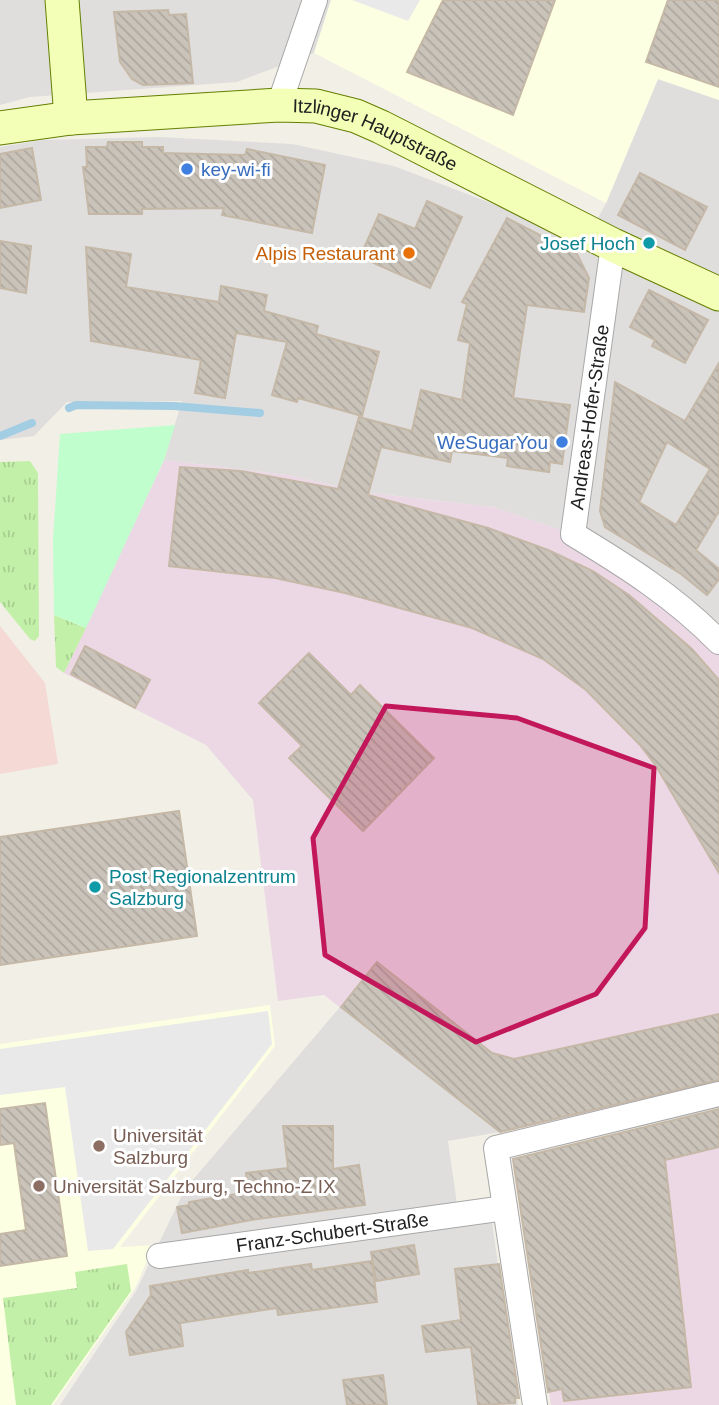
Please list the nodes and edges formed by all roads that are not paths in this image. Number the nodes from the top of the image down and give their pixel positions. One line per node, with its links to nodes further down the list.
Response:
1 (62, 0): 4 (street)
2 (315, 0): 3 (street)
3 (279, 106): 4 (street, Itzlinger Hauptstraße); 6 (street, Itzlinger Hauptstraße)
4 (71, 118): 5 (street, Itzlinger Hauptstraße)
5 (0, 128)
6 (613, 245): 7 (street, Itzlinger Hauptstraße); 8 (street, Andreas-Hofer-Straße)
7 (719, 293)
8 (719, 642)
9 (719, 1094): 10 (street)
10 (505, 1208): 11 (street, Franz-Schubert-Straße); 12 (street)
11 (159, 1256)
12 (535, 1405)

